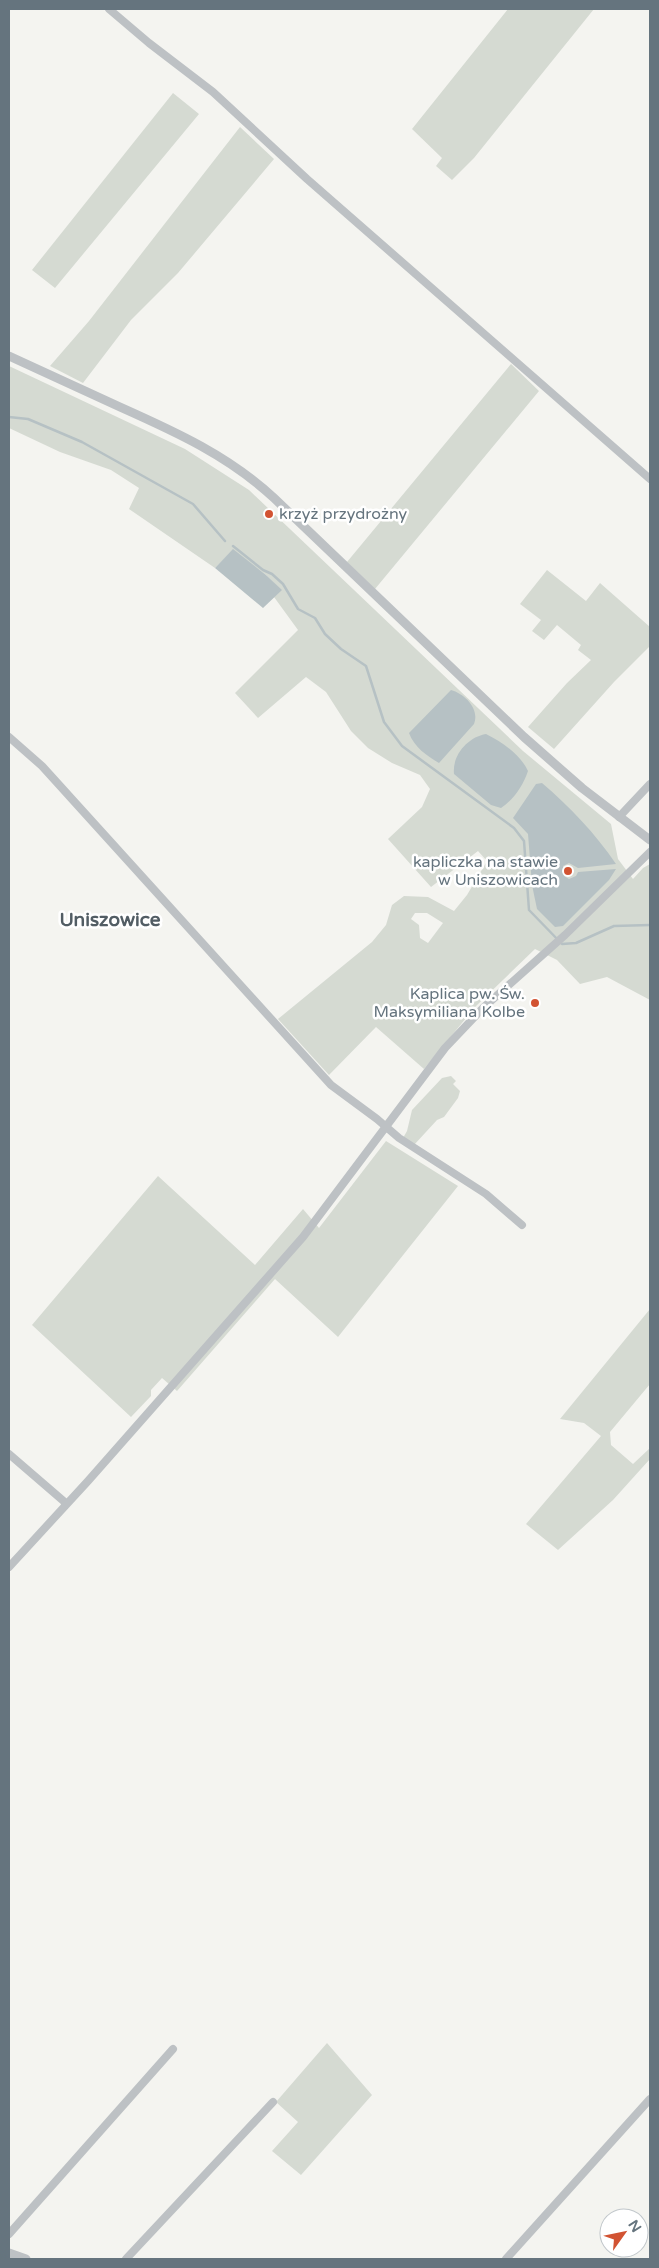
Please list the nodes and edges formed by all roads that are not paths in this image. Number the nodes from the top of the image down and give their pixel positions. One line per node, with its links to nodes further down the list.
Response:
1 (110, 9): 3 (street)
2 (9, 356): 6 (street)
3 (650, 479)
4 (9, 737): 9 (street)
5 (650, 784): 6 (street)
6 (619, 817): 7 (street)
7 (650, 840)
8 (650, 852): 9 (street)
9 (387, 1127): 10 (street); 12 (street)
10 (522, 1225)
11 (9, 1454): 12 (street)
12 (67, 1504): 13 (street)
13 (9, 1567)
14 (173, 2049): 17 (street)
15 (650, 2099): 21 (street)
16 (273, 2102): 20 (street)
17 (9, 2234)
18 (9, 2253): 19 (street)
19 (26, 2259)
20 (126, 2259)
21 (506, 2259)

